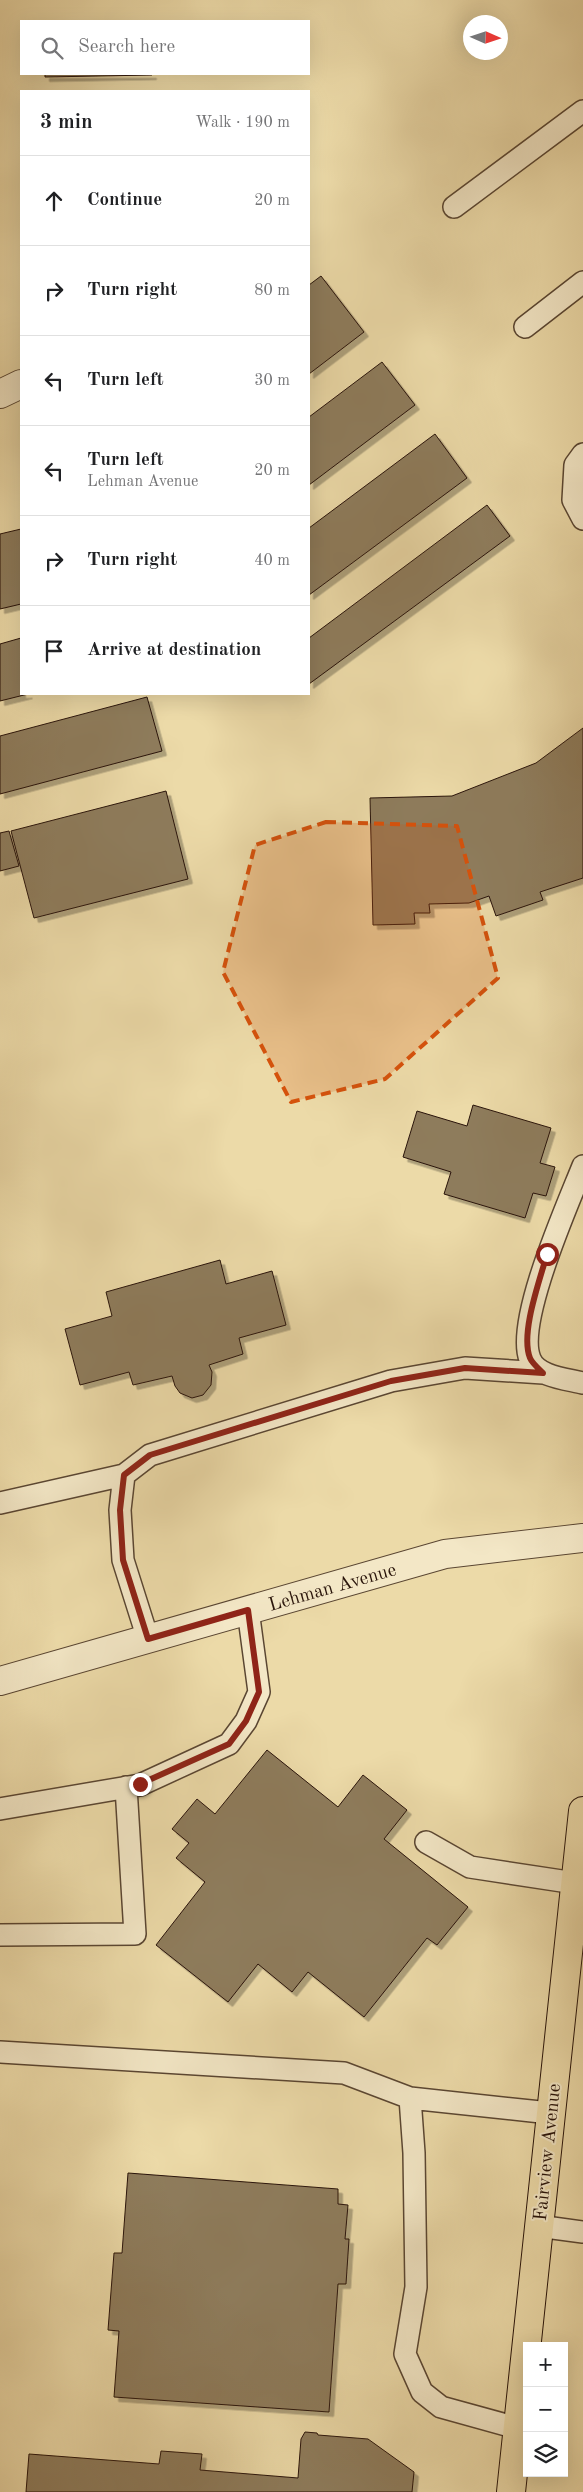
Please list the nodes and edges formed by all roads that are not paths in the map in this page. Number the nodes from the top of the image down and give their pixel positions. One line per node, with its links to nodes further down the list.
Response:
1 (583, 111): 2 (lane)
2 (454, 207)
3 (583, 282): 4 (lane)
4 (525, 327)
5 (20, 384): 6 (street)
6 (0, 394)
7 (583, 454): 8 (lane)
8 (583, 519)
9 (583, 1166): 10 (lane)
10 (543, 1373): 11 (lane); 12 (lane)
11 (583, 1383)
12 (124, 1475): 13 (lane); 16 (lane)
13 (0, 1504)
14 (583, 1538): 15 (street, Lehman Avenue)
15 (248, 1610): 16 (street, Lehman Avenue); 18 (lane)
16 (148, 1639): 17 (street, Lehman Avenue)
17 (0, 1681)
18 (126, 1787): 19 (lane); 23 (lane)
19 (0, 1809)
20 (583, 1811): 22 (main road, Fairview Avenue)
21 (426, 1842): 22 (lane)
22 (578, 1867): 24 (main road, Fairview Avenue)
23 (0, 1935)
24 (574, 1985): 27 (main road, Fairview Avenue)
25 (0, 2052): 26 (lane)
26 (410, 2098): 27 (lane); 30 (lane)
27 (550, 2113): 28 (main road, Fairview Avenue)
28 (538, 2226): 29 (lane); 30 (main road, Fairview Avenue)
29 (583, 2232)
30 (517, 2428): 31 (main road, Fairview Avenue)
31 (510, 2492)

